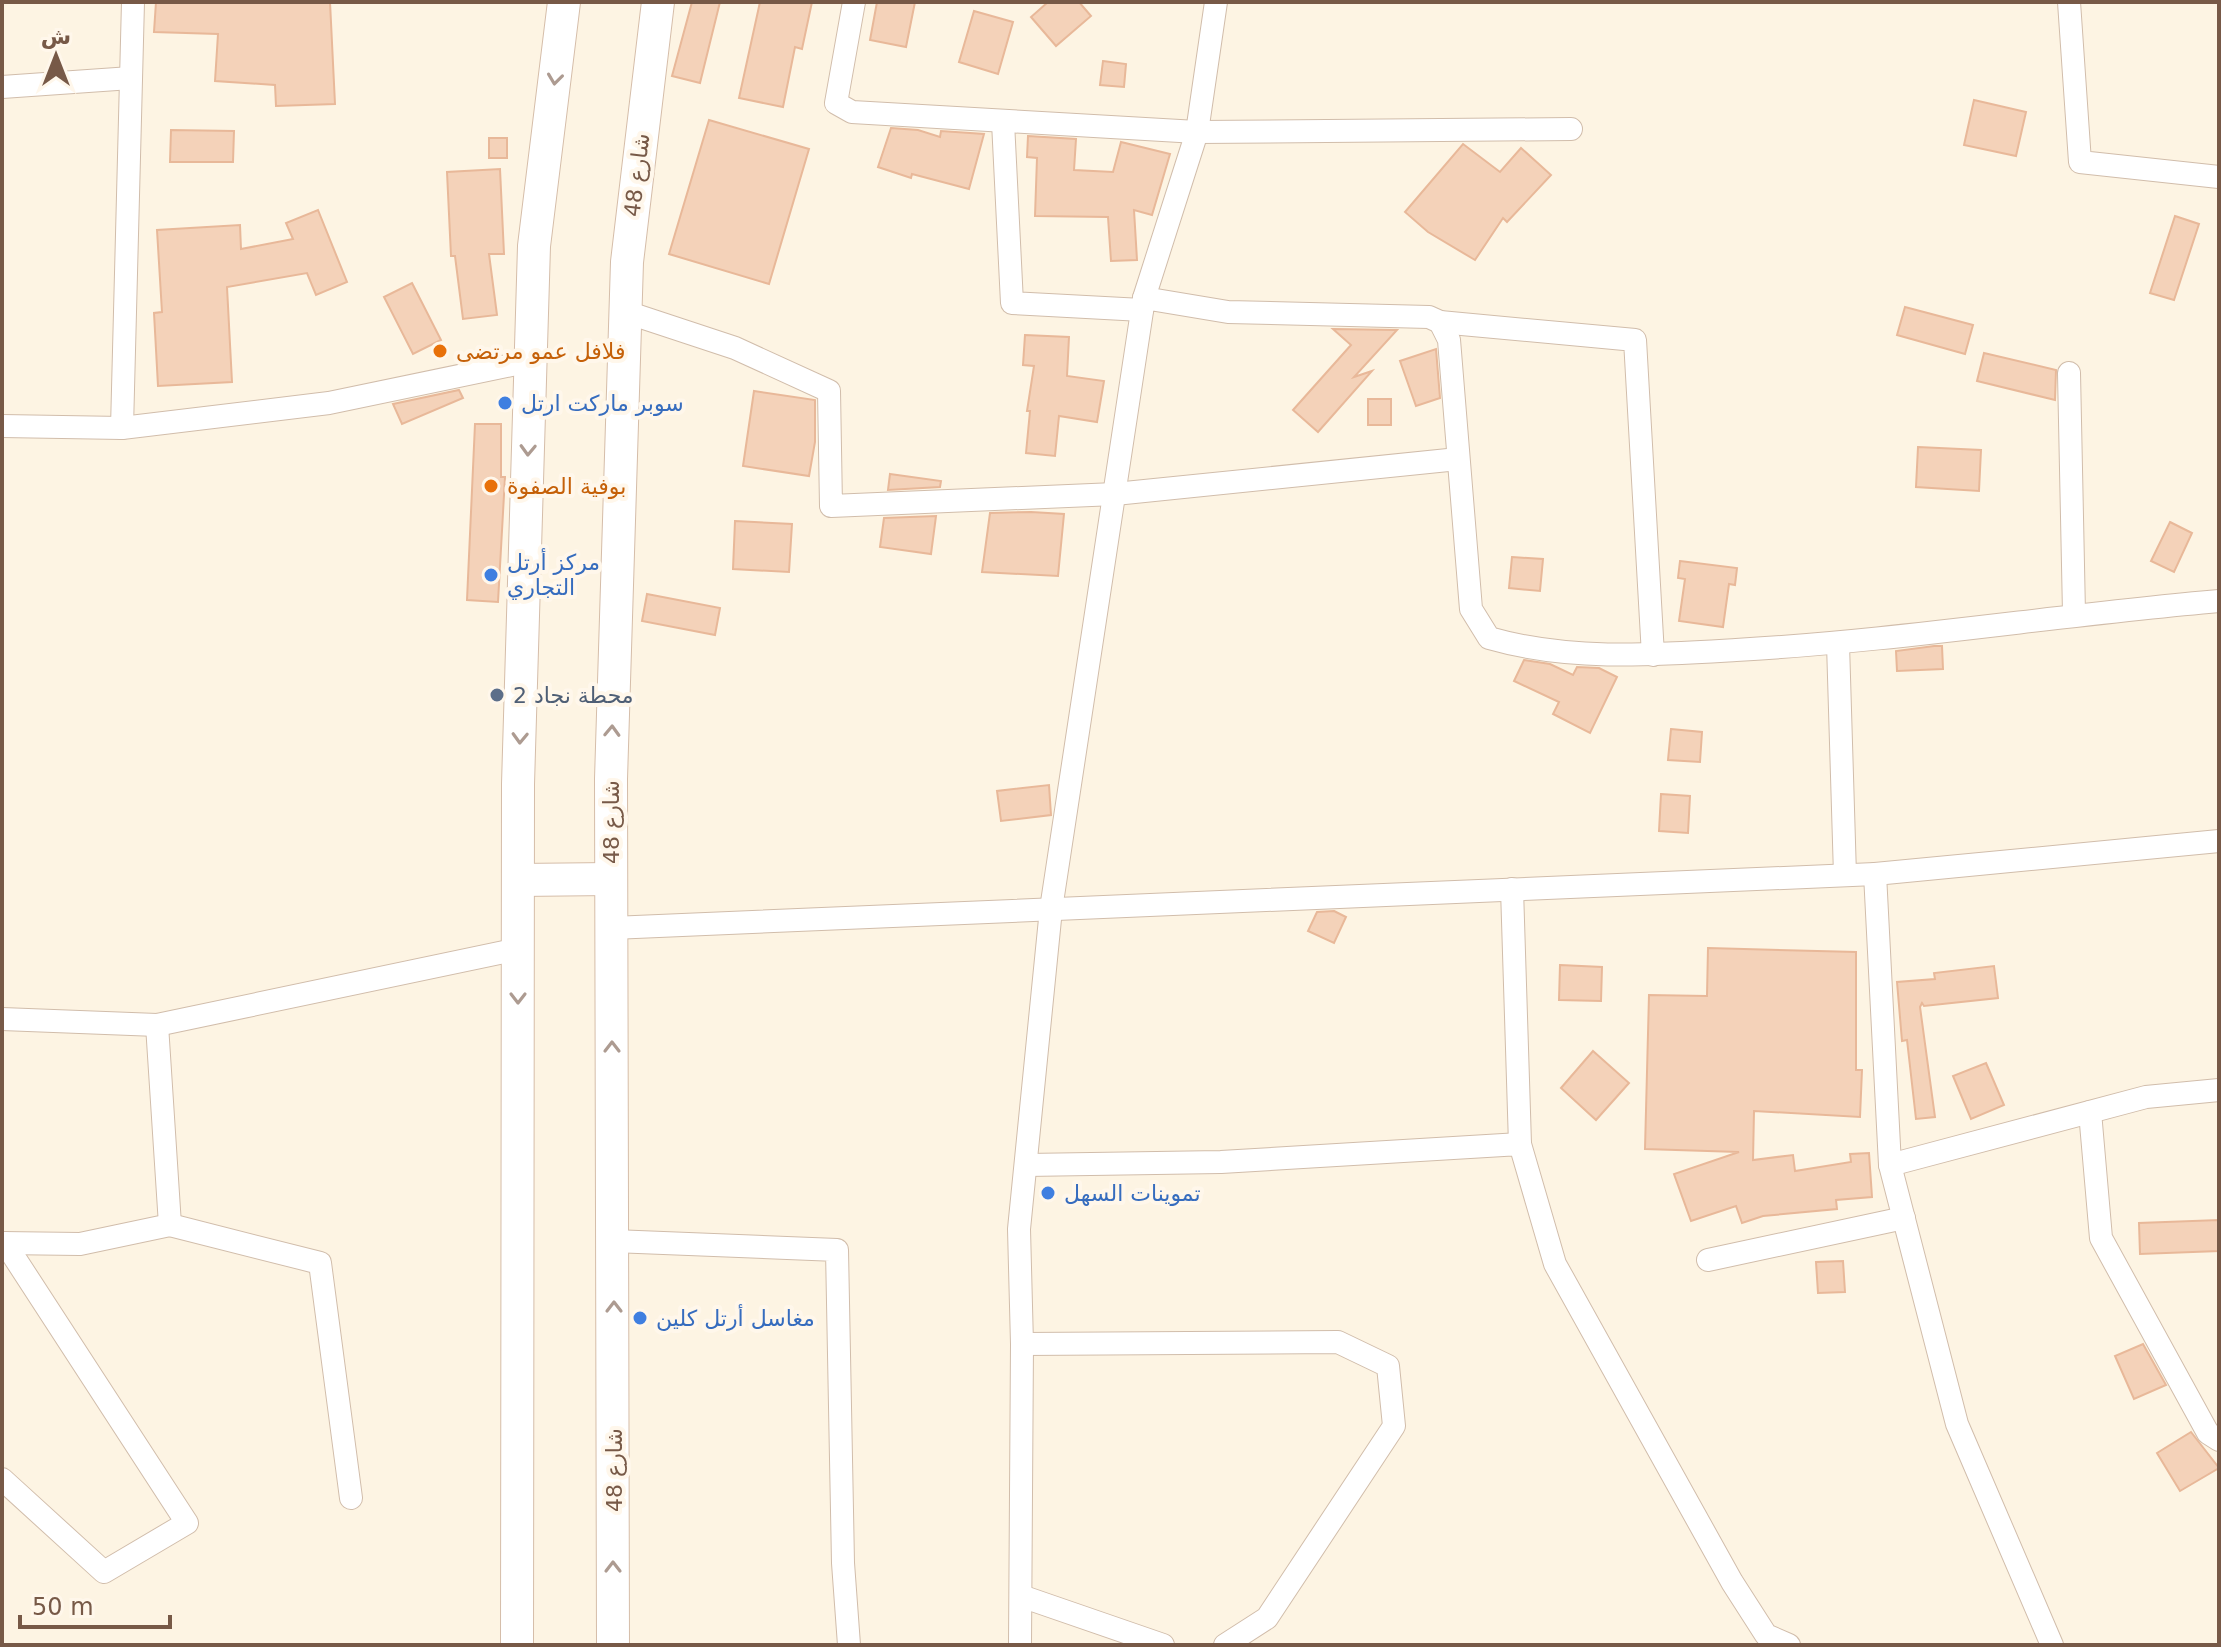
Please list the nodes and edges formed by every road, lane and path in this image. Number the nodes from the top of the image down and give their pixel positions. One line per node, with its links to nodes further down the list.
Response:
1 (133, 2): 7 (street)
2 (564, 2): 16 (main road, one-way to 16)
3 (658, 2): 14 (main road, شارع 48)
4 (854, 2): 9 (street)
5 (1216, 2): 11 (street)
6 (2069, 2): 12 (street)
7 (131, 78): 8 (street); 19 (street)
8 (2, 87)
9 (1003, 122): 11 (street); 13 (street)
10 (1571, 129): 11 (street)
11 (1197, 132): 13 (street)
12 (2219, 177)
13 (1143, 304): 15 (street); 21 (street)
14 (626, 312): 21 (street); 29 (main road, شارع 48, one-way to 14)
15 (1440, 322): 20 (street); 25 (street)
16 (531, 361): 19 (street); 30 (main road, one-way to 30)
17 (2069, 373): 23 (street)
18 (2, 426): 19 (street)
19 (122, 428)
20 (1458, 459): 21 (street); 25 (street)
21 (1115, 494): 32 (street)
22 (2219, 601): 23 (street)
23 (2074, 613): 24 (street)
24 (1838, 644): 25 (street); 28 (street)
25 (1653, 655)
26 (2219, 841): 27 (street)
27 (1875, 874): 28 (street); 41 (street)
28 (1845, 875): 31 (street)
29 (611, 879): 30 (main road); 33 (main road, شارع 48)
30 (518, 880): 34 (main road)
31 (1512, 889): 32 (street); 39 (street)
32 (1051, 909): 33 (street); 40 (street)
33 (612, 928): 44 (main road, شارع 48, one-way to 33)
34 (518, 949): 36 (street); 53 (main road, one-way to 53)
35 (2, 1019): 36 (street)
36 (157, 1025): 43 (street)
37 (2219, 1090): 38 (street)
38 (2090, 1112): 41 (street); 48 (street)
39 (1520, 1144): 40 (street); 52 (street)
40 (1026, 1165): 47 (street)
41 (1890, 1165): 42 (street)
42 (1904, 1218): 46 (street); 60 (street)
43 (170, 1225): 45 (street); 50 (street)
44 (613, 1241): 54 (main road, شارع 48, one-way to 44); 55 (street)
45 (3, 1243): 49 (street)
46 (1708, 1260)
47 (1022, 1344): 51 (street); 58 (street)
48 (2219, 1440)
49 (2, 1479)
50 (351, 1498)
51 (1021, 1596): 56 (street); 57 (street)
52 (1758, 1640): 59 (street)
53 (517, 1645)
54 (613, 1645)
55 (849, 1645)
56 (1020, 1645)
57 (1163, 1645)
58 (1225, 1645)
59 (1789, 1645)
60 (2052, 1645)

